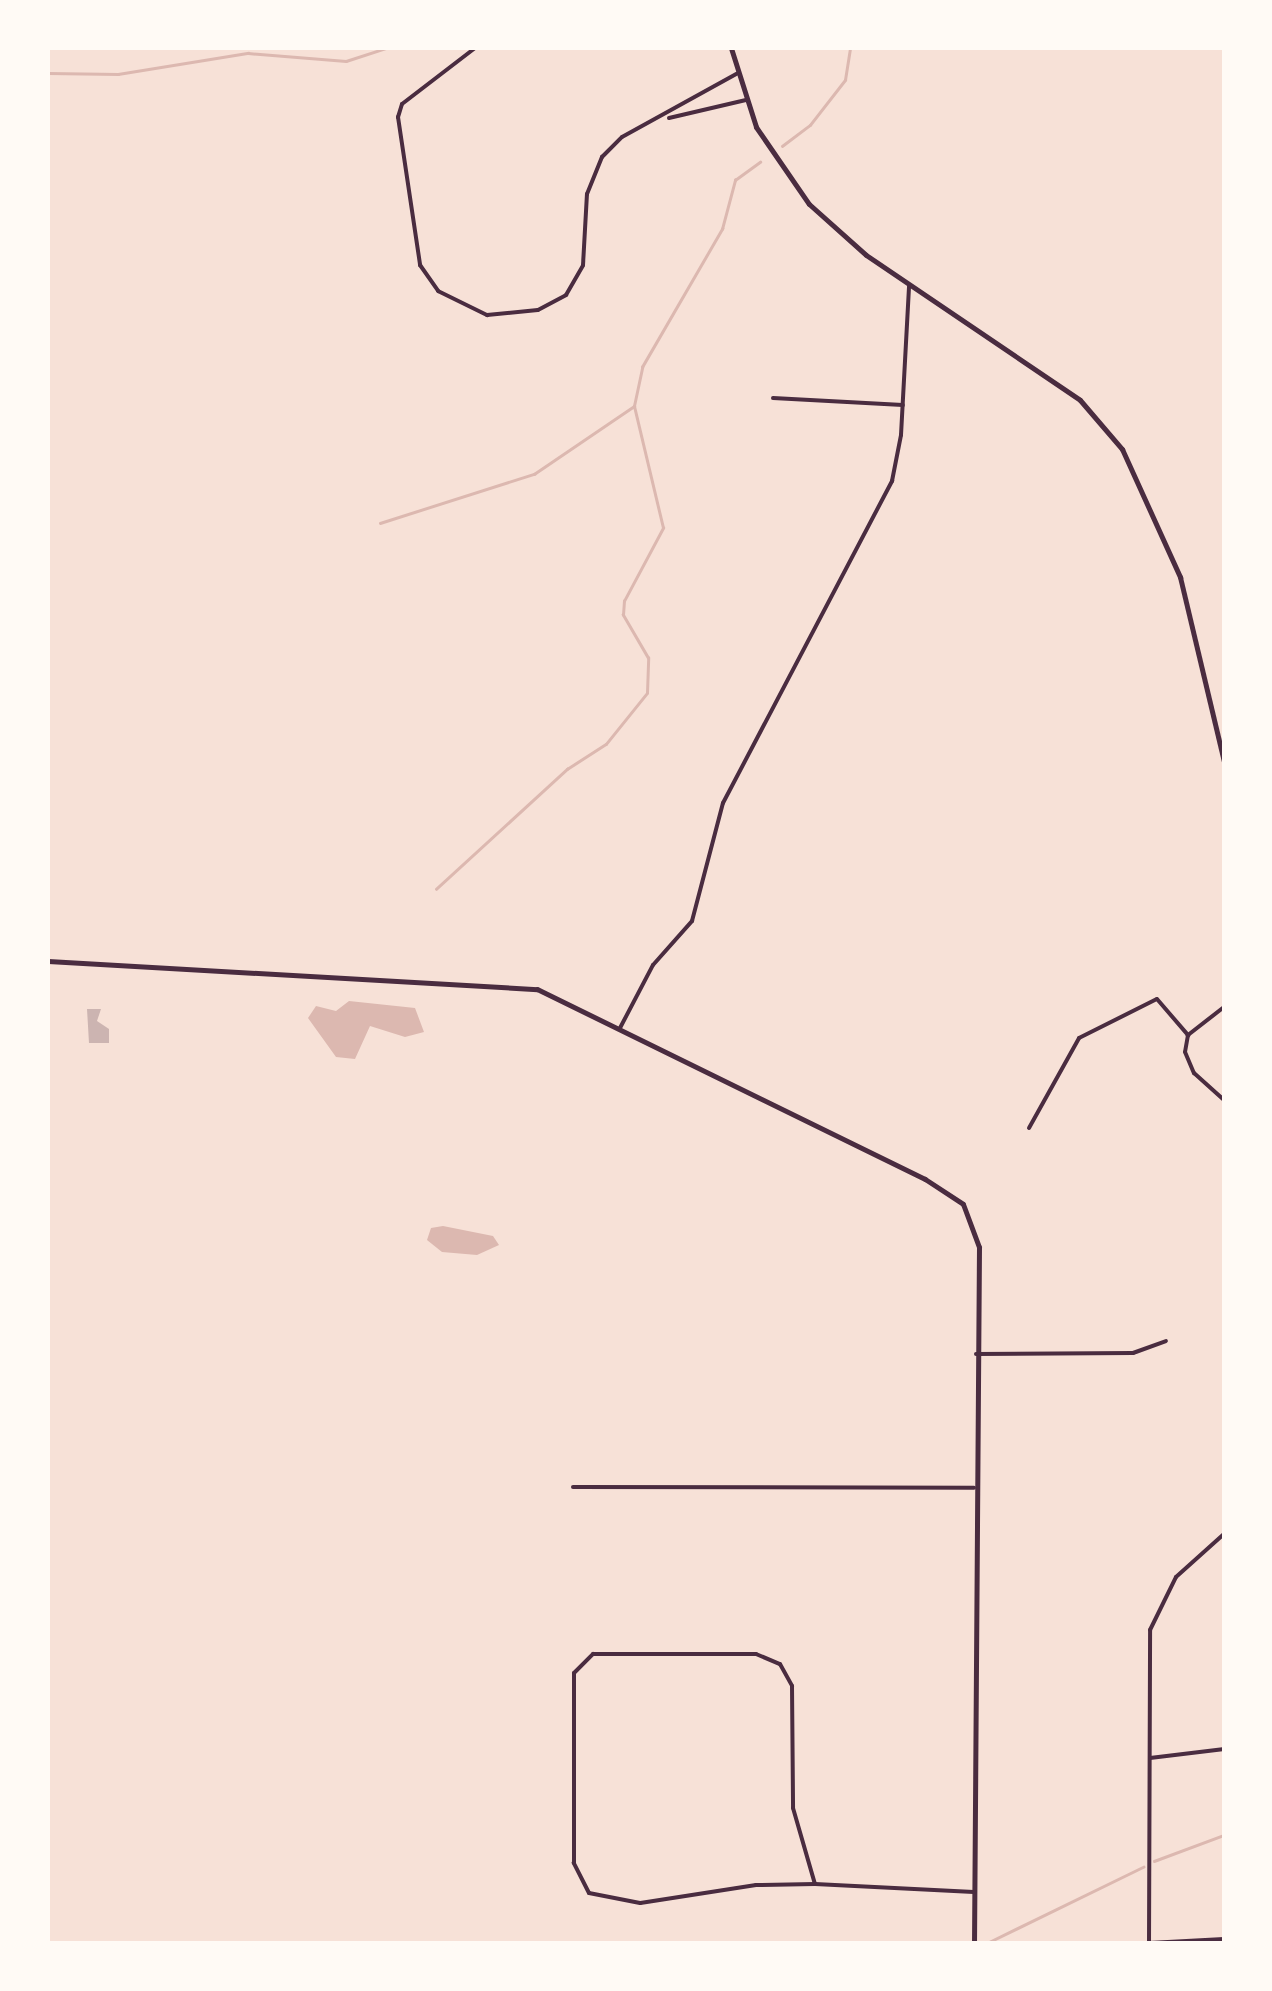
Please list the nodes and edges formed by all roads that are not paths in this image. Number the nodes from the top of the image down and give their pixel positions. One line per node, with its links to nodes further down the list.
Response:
1 (475, 48): 5 (street)
2 (731, 48): 3 (street)
3 (738, 74): 4 (street); 5 (street)
4 (746, 100): 5 (street); 6 (street)
5 (665, 119)
6 (909, 284): 8 (street); 9 (street)
7 (773, 398): 8 (street)
8 (903, 404): 12 (street)
9 (1224, 761)
10 (48, 961): 12 (street)
11 (1224, 1007): 13 (street)
12 (620, 1028): 17 (street)
13 (1188, 1035): 14 (street); 15 (street)
14 (1224, 1100)
15 (1029, 1128)
16 (1166, 1342): 17 (street)
17 (976, 1354): 19 (street)
18 (573, 1487): 19 (street)
19 (974, 1488): 24 (street)
20 (1224, 1534): 22 (street)
21 (1224, 1749): 22 (street)
22 (1149, 1758): 26 (street)
23 (815, 1884): 23 (street); 24 (street)
24 (974, 1892): 27 (street)
25 (1224, 1939): 26 (street)
26 (1149, 1943)
27 (974, 1944)

